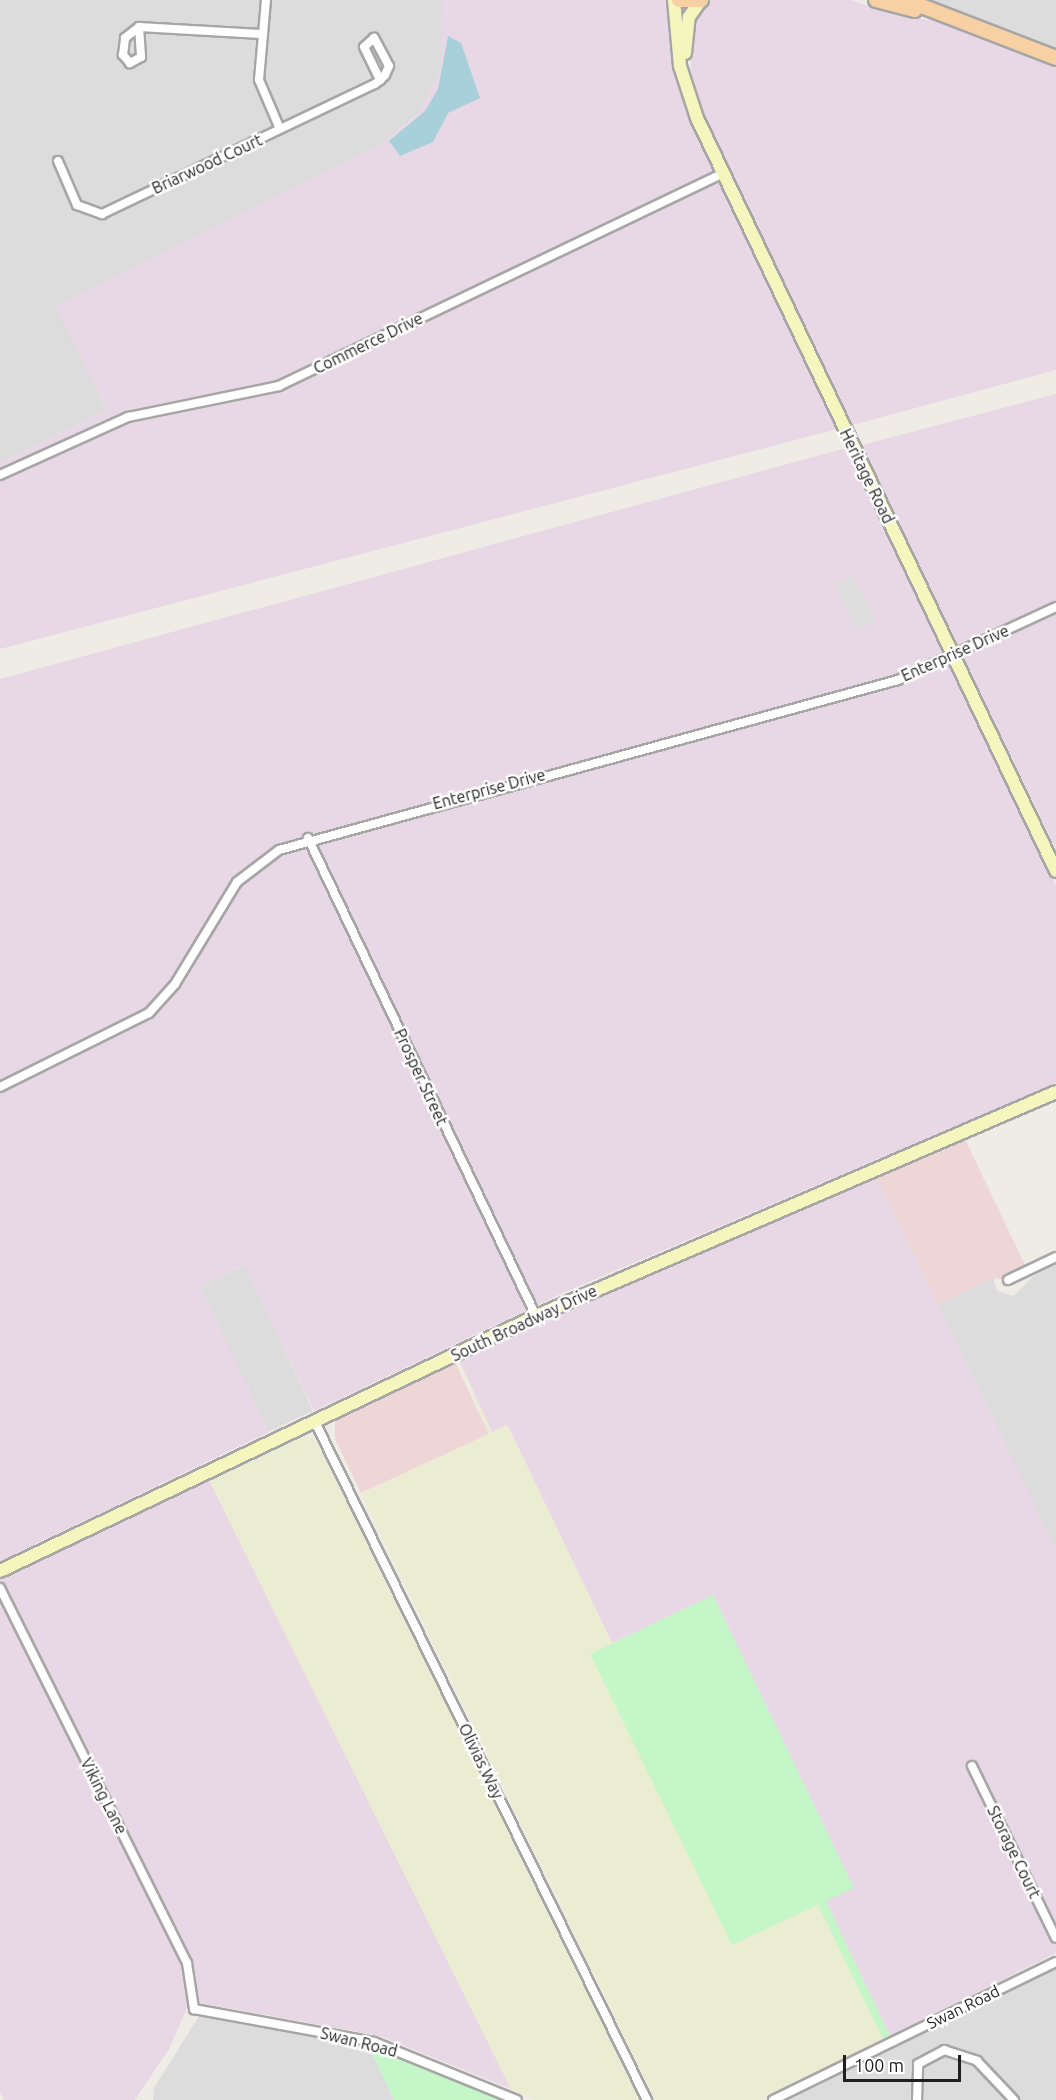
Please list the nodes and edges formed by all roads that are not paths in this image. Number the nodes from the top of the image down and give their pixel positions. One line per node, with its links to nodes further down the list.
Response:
1 (266, 0): 8 (street)
2 (677, 0): 3 (main road); 10 (main road, Heritage Road)
3 (701, 0): 10 (main road, Heritage Road)
4 (876, 0): 6 (main road)
5 (906, 0): 6 (main road)
6 (938, 14): 9 (main road)
7 (139, 27): 8 (street)
8 (261, 34): 12 (street)
9 (1056, 58)
10 (684, 78): 14 (main road, Heritage Road)
11 (380, 80): 12 (street, Briarwood Court)
12 (280, 129): 13 (street, Briarwood Court)
13 (58, 161)
14 (722, 174): 15 (street, Commerce Drive); 17 (main road, Heritage Road)
15 (0, 475)
16 (1056, 607): 17 (street, Enterprise Drive)
17 (953, 656): 18 (street, Enterprise Drive); 19 (main road, Heritage Road)
18 (308, 838): 20 (street, Enterprise Drive); 24 (street, Prosper Street)
19 (1056, 871)
20 (0, 1087)
21 (1056, 1092): 24 (main road, South Broadway Drive)
22 (1056, 1257): 23 (street)
23 (1008, 1280)
24 (536, 1316): 25 (main road, South Broadway Drive)
25 (315, 1422): 26 (main road, South Broadway Drive); 34 (street, Olivias Way)
26 (0, 1572)
27 (0, 1588): 31 (street, Viking Lane)
28 (972, 1766): 29 (street, Storage Court)
29 (1056, 1938)
30 (1056, 1962): 32 (street, Swan Road)
31 (194, 2009): 33 (street, Swan Road)
32 (777, 2099)
33 (517, 2100)
34 (647, 2100)
35 (917, 2100): 36 (street)
36 (1014, 2100)

